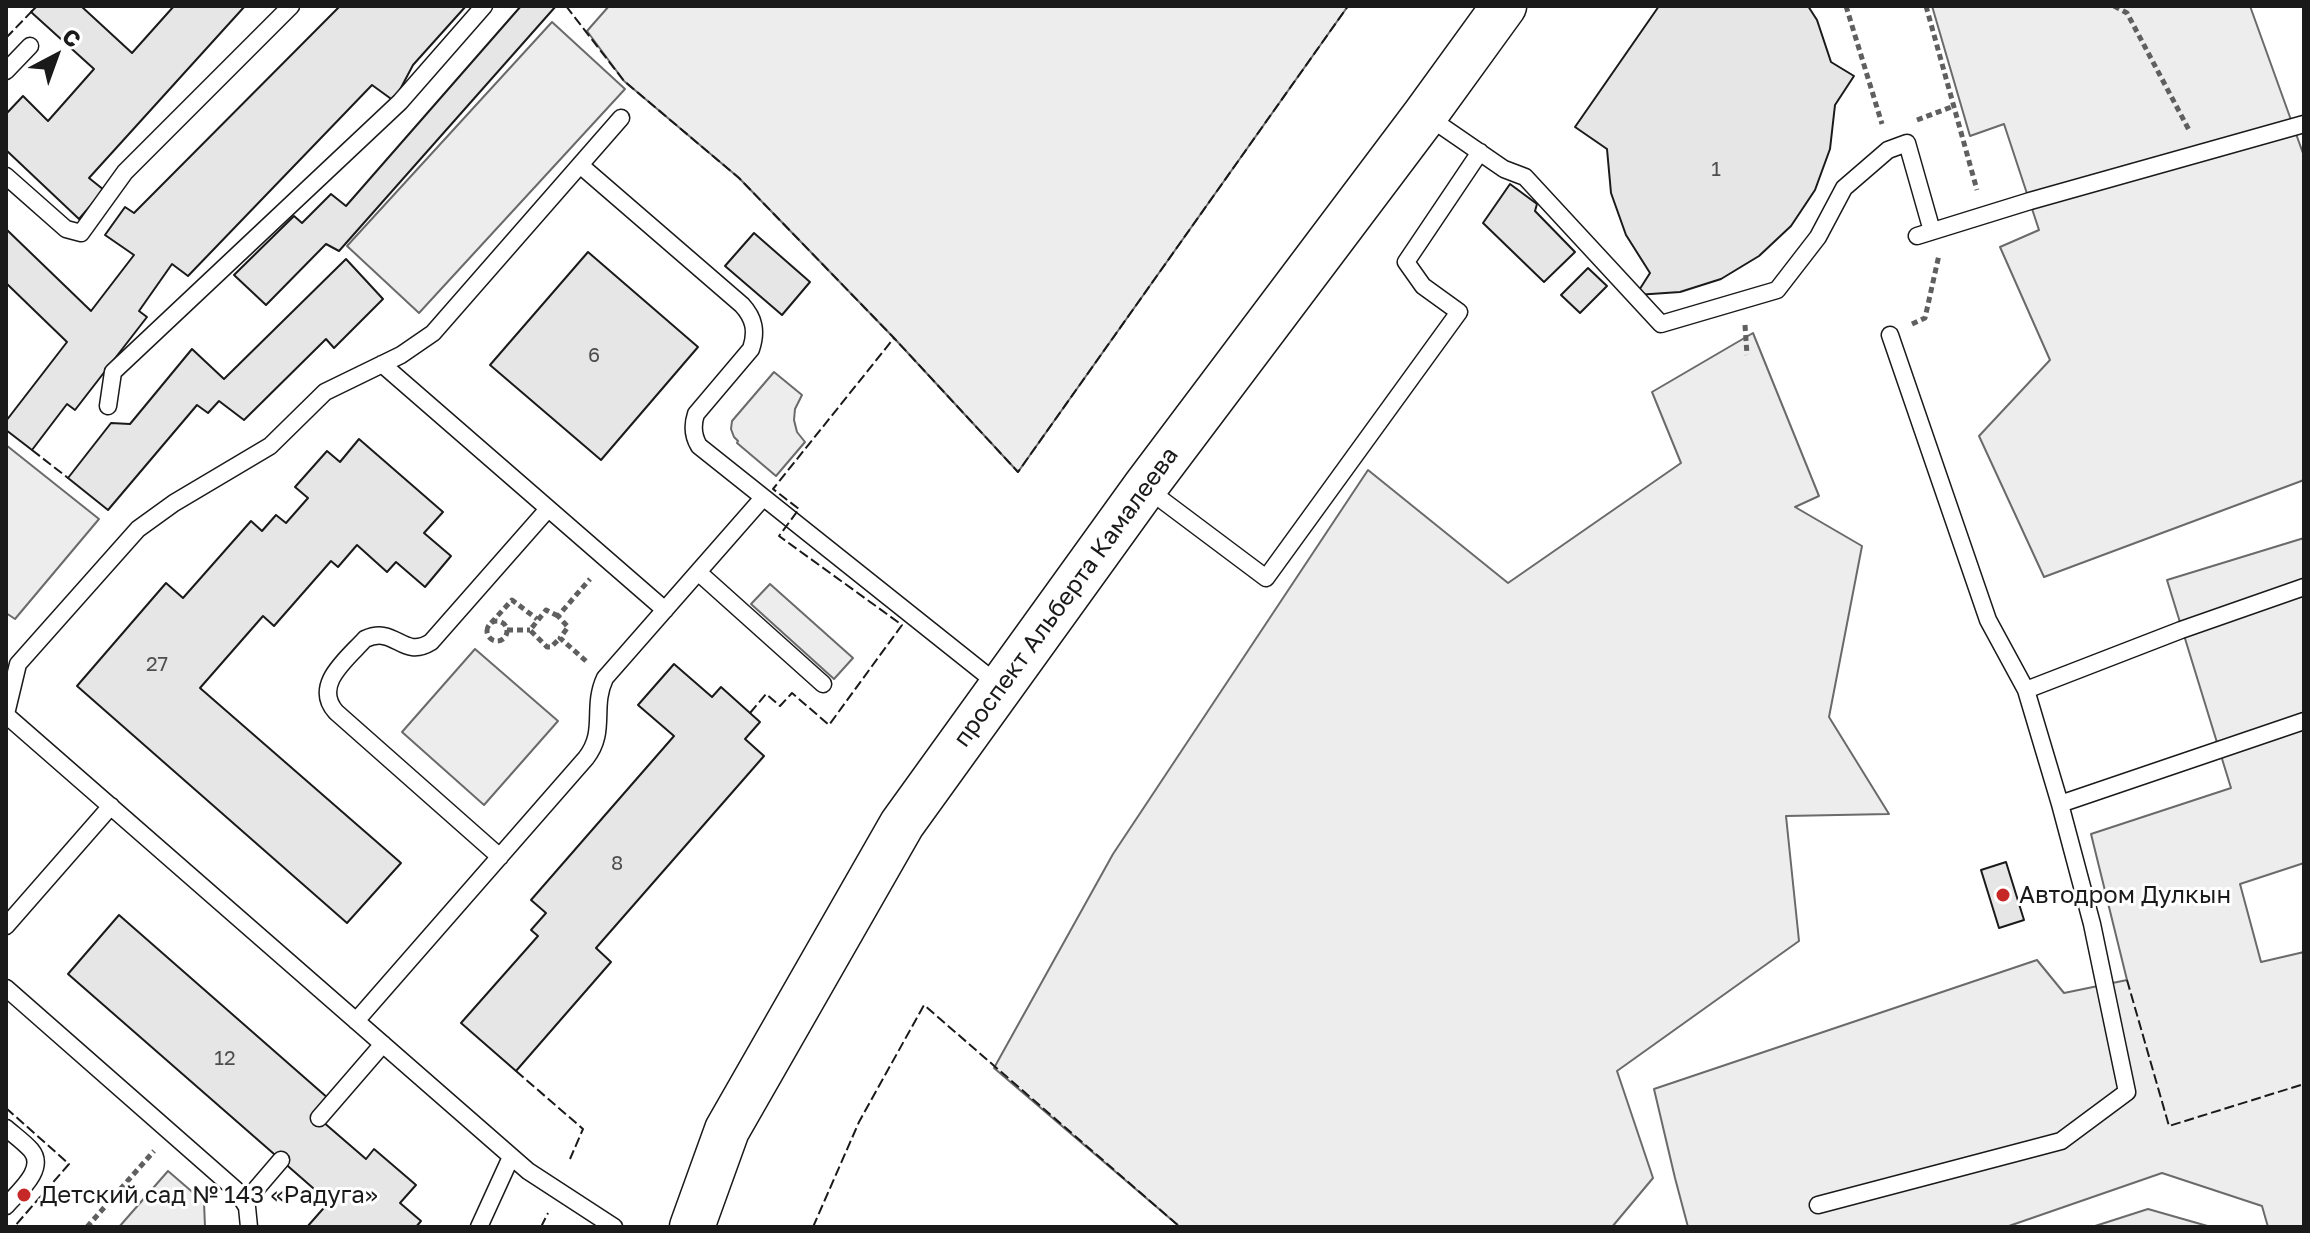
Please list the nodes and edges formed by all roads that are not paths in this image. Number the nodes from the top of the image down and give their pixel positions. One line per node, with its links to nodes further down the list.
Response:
1 (291, 6): 11 (lane)
2 (484, 6): 14 (lane)
3 (1504, 6): 6 (main road, проспект Альберта Камалеева)
4 (30, 46): 5 (lane)
5 (6, 71)
6 (1425, 115): 9 (lane); 15 (main road, проспект Альберта Камалеева)
7 (621, 118): 10 (lane)
8 (2304, 124): 9 (lane)
9 (1480, 152): 15 (lane)
10 (580, 165): 13 (lane); 16 (lane)
11 (6, 176)
12 (1890, 335): 24 (lane)
13 (382, 364): 17 (lane); 21 (lane)
14 (108, 406)
15 (1145, 487): 23 (main road, проспект Альберта Камалеева)
16 (762, 499): 18 (lane); 23 (lane)
17 (548, 509): 20 (lane); 29 (lane)
18 (698, 572): 20 (lane); 22 (lane)
19 (2304, 587): 24 (lane)
20 (665, 610): 29 (lane)
21 (12, 659): 25 (lane)
22 (823, 684)
23 (1000, 686): 44 (main road, проспект Альберта Камалеева)
24 (2026, 690): 27 (lane)
25 (6, 714): 28 (lane)
26 (2304, 721): 27 (lane)
27 (2060, 804): 39 (lane)
28 (111, 806): 30 (lane); 32 (lane)
29 (500, 857): 32 (lane)
30 (6, 926)
31 (6, 988): 38 (lane)
32 (356, 1021): 33 (lane)
33 (383, 1044): 34 (lane); 36 (lane)
34 (319, 1118)
35 (6, 1128): 40 (lane)
36 (511, 1157): 42 (lane); 43 (lane)
37 (281, 1160): 38 (lane)
38 (245, 1202): 41 (lane)
39 (1818, 1205)
40 (6, 1206)
41 (249, 1227)
42 (479, 1227)
43 (614, 1227)
44 (692, 1227)

